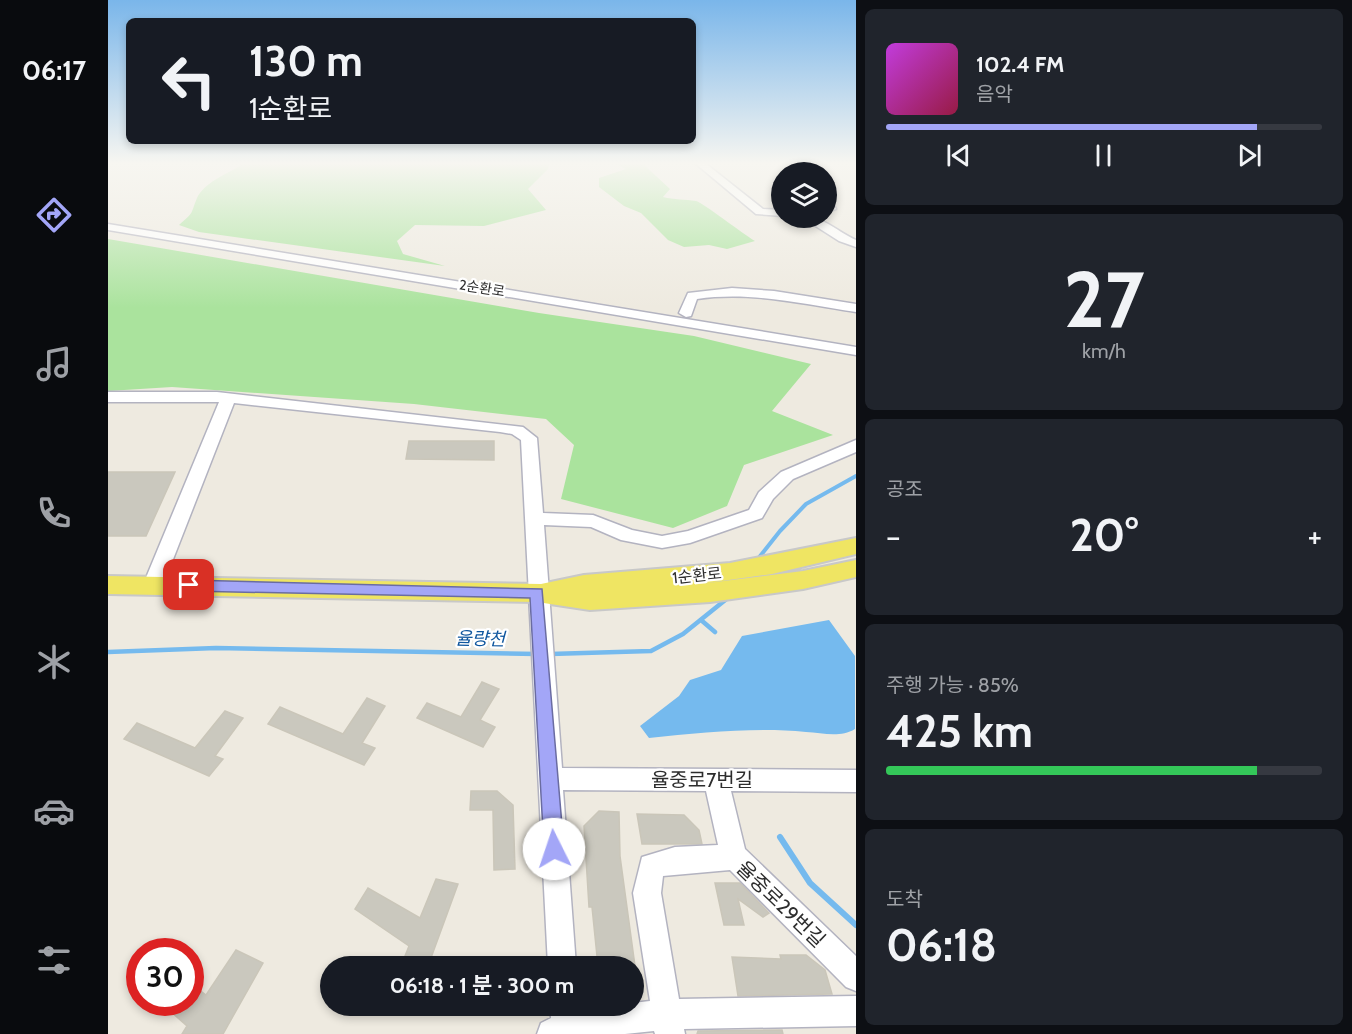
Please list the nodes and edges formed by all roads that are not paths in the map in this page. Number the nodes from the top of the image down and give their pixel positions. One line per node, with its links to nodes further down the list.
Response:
1 (108, 221): 6 (street, 2순환로)
2 (108, 227): 8 (street, 2순환로)
3 (827, 228): 4 (street)
4 (855, 244)
5 (855, 308): 6 (street)
6 (686, 313): 7 (street, 2순환로)
7 (855, 342)
8 (855, 351)
9 (108, 397): 10 (street)
10 (228, 398): 12 (street); 16 (street)
11 (855, 445): 12 (street)
12 (534, 519): 17 (street)
13 (855, 546): 17 (main road, 1순환로)
14 (855, 568): 17 (main road, 1순환로)
15 (108, 585): 16 (main road, 1순환로)
16 (153, 585): 17 (main road, 1순환로)
17 (537, 593): 18 (street)
18 (549, 779): 19 (street, 율중로7번길); 22 (street)
19 (716, 780): 20 (street, 율중로7번길); 21 (street)
20 (855, 781)
21 (735, 857): 23 (street, 율중로29번길); 25 (street, 율중로29번길)
22 (561, 956)
23 (855, 977)
24 (855, 1011): 25 (street)
25 (668, 1024): 26 (street)
26 (563, 1025)

